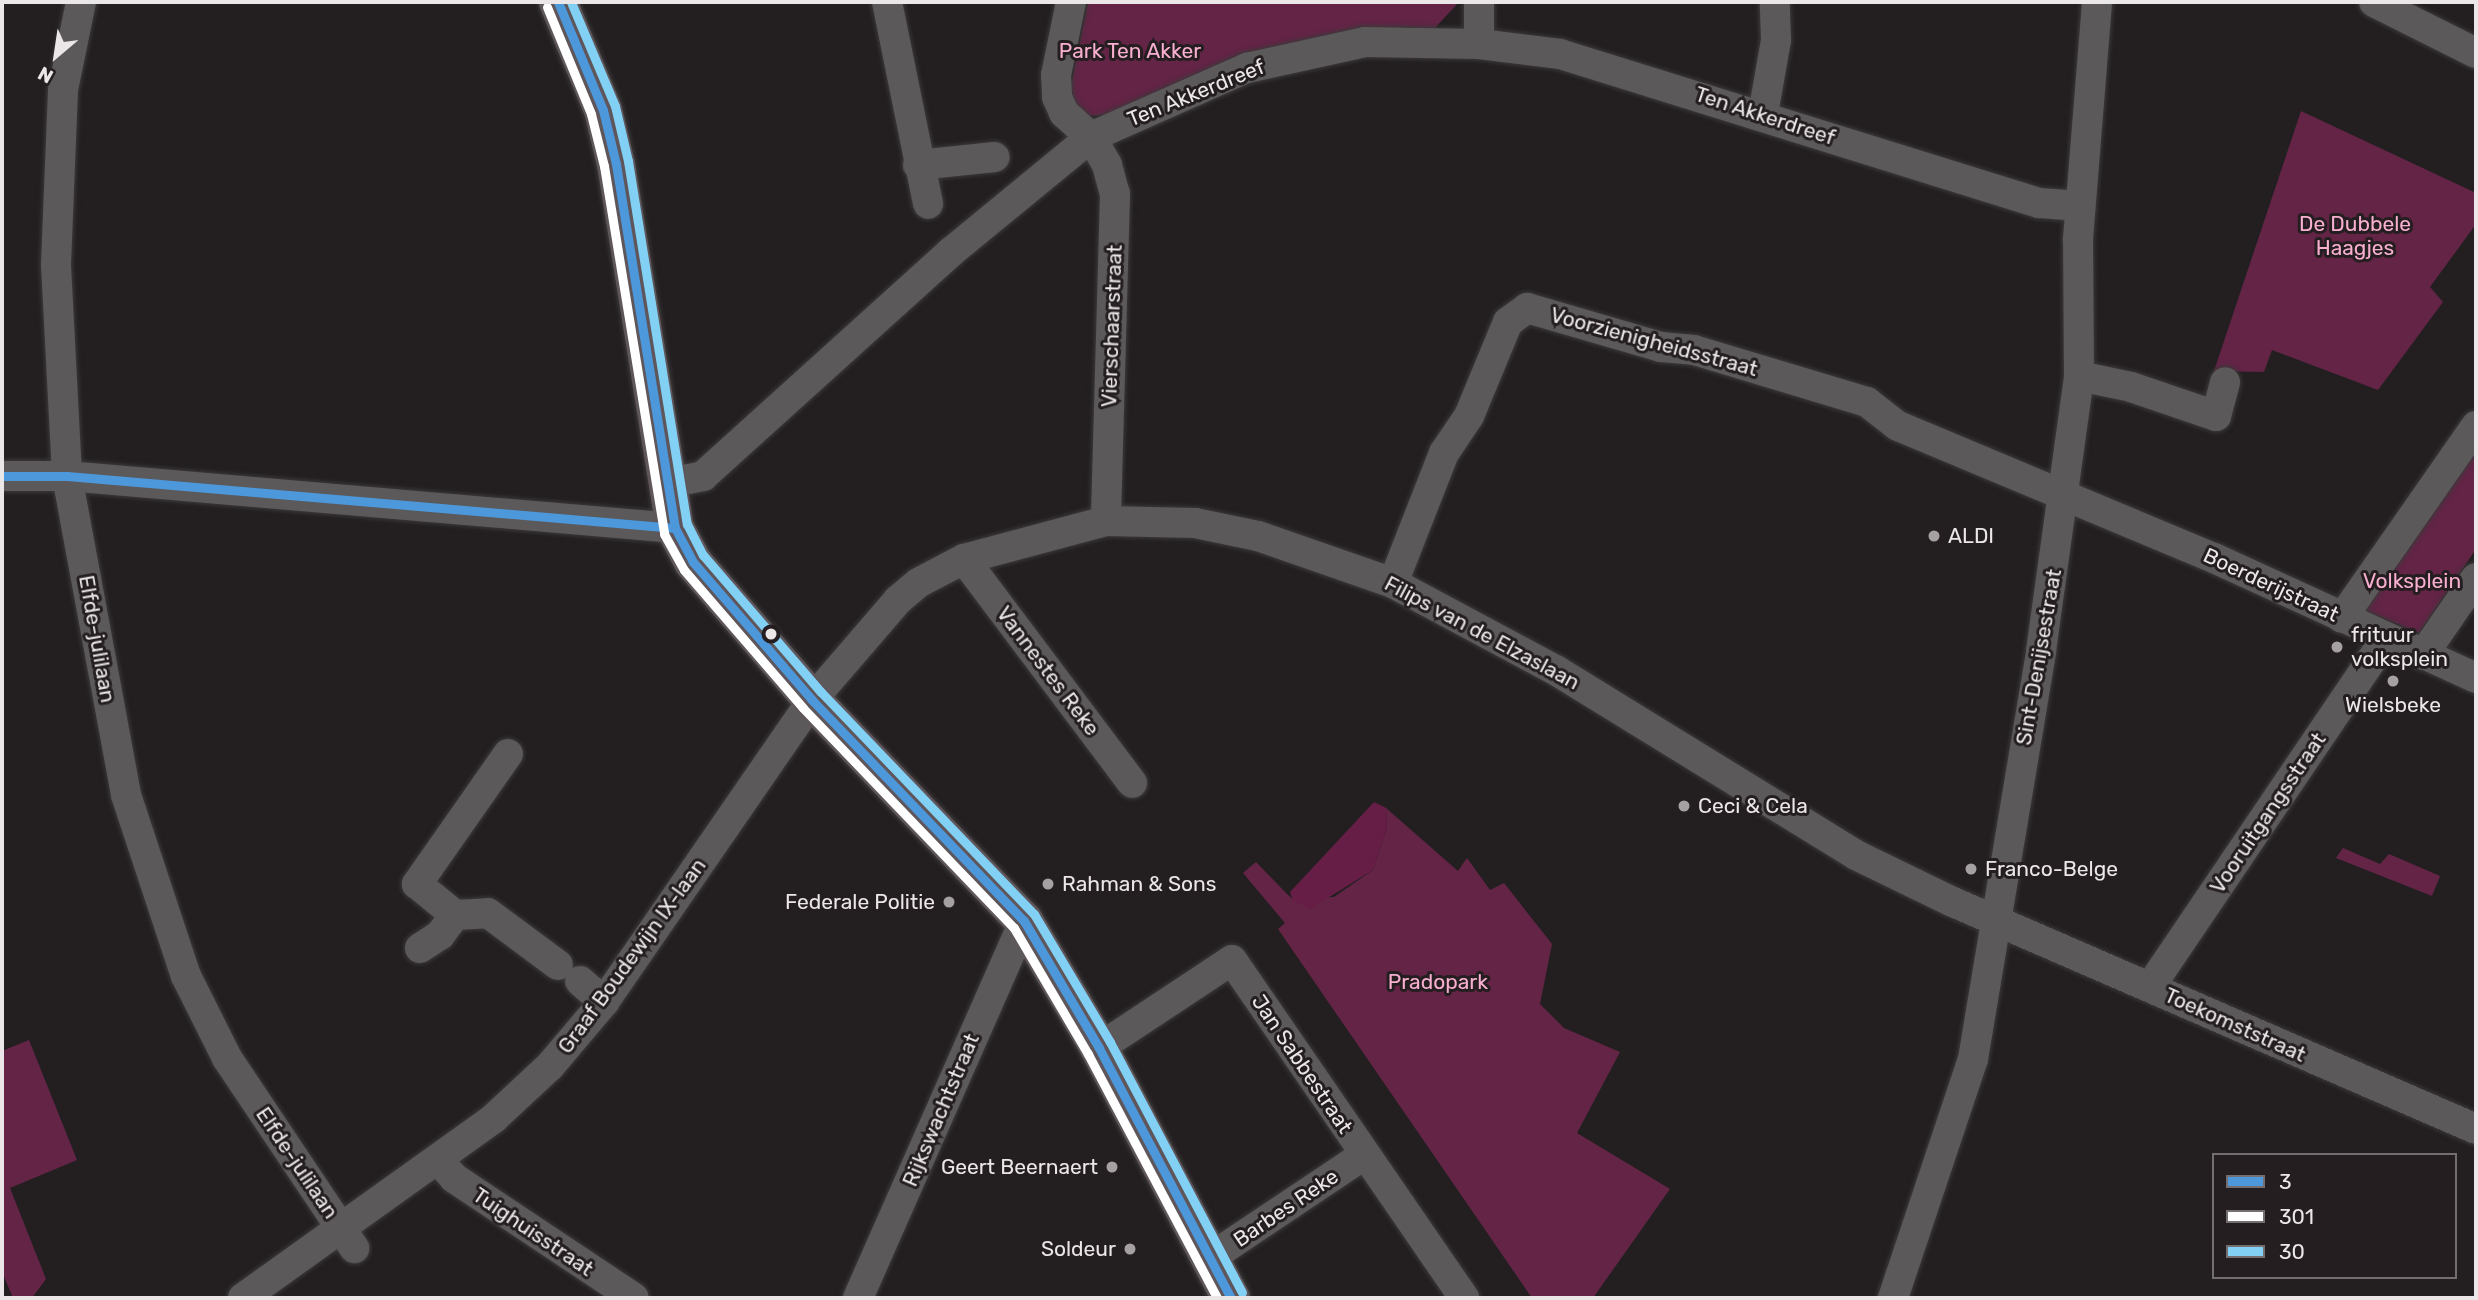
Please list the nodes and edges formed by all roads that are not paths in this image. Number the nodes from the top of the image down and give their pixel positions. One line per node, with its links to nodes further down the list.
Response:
1 (81, 2): 20 (street, Elfde-julilaan)
2 (558, 2): 22 (main road)
3 (887, 2): 14 (street)
4 (1071, 2): 12 (street)
5 (1479, 2): 9 (street)
6 (1775, 2): 11 (street)
7 (2097, 2): 16 (street, Sint-Denijsestraat)
8 (2374, 2): 10 (street)
9 (1479, 44): 11 (street, Ten Akkerdreef); 12 (street, Ten Akkerdreef)
10 (2476, 53)
11 (1763, 114): 16 (street, Ten Akkerdreef)
12 (1091, 137): 22 (street, Ten Akkerdreef); 24 (street, Vierschaarstraat)
13 (995, 157): 14 (street)
14 (918, 165): 15 (street)
15 (928, 204)
16 (2080, 206): 17 (street, Sint-Denijsestraat)
17 (2079, 376): 18 (street); 23 (street, Sint-Denijsestraat)
18 (2225, 382)
19 (2476, 426): 29 (street)
20 (67, 475): 21 (street); 25 (street); 46 (street, Elfde-julilaan)
21 (2, 477)
22 (668, 484): 25 (main road)
23 (2065, 495): 28 (street, Voorzienigheidsstraat); 29 (street, Boerderijstraat); 37 (street, Sint-Denijsestraat)
24 (1106, 521): 26 (street, Filips van de Elzaslaan); 28 (street, Filips van de Elzaslaan)
25 (675, 528): 33 (main road)
26 (964, 559): 33 (street, Filips van de Elzaslaan); 35 (street, Vannestes Reke)
27 (2476, 578): 31 (street)
28 (1392, 583): 37 (street, Filips van de Elzaslaan)
29 (2342, 618): 30 (street, Boerderijstraat)
30 (2386, 639): 31 (street, Boerderijstraat); 40 (street, Vooruitgangsstraat)
31 (2423, 655): 32 (street, Boerderijstraat)
32 (2476, 678)
33 (812, 700): 38 (main road); 41 (street, Graaf Boudewijn IX-laan)
34 (508, 754): 36 (street)
35 (1132, 783)
36 (455, 915): 39 (street); 41 (street)
37 (1994, 918): 40 (street, Toekomststraat); 53 (street, Sint-Denijsestraat)
38 (1024, 920): 42 (main road); 50 (street, Rijkswachtstraat)
39 (420, 948)
40 (2150, 987): 43 (street, Toekomststraat)
41 (604, 1002): 45 (street, Graaf Boudewijn IX-laan)
42 (1099, 1048): 44 (street, Jan Sabbestraat); 47 (main road)
43 (2476, 1129)
44 (1364, 1155): 47 (street, Barbes Reke); 52 (street, Jan Sabbestraat)
45 (438, 1160): 46 (street, Graaf Boudewijn IX-laan); 49 (street, Tuighuisstraat)
46 (346, 1237): 48 (street, Graaf Boudewijn IX-laan)
47 (1207, 1260): 51 (main road)
48 (243, 1298)
49 (634, 1298)
50 (858, 1298)
51 (1231, 1298)
52 (1464, 1298)
53 (1893, 1298)

